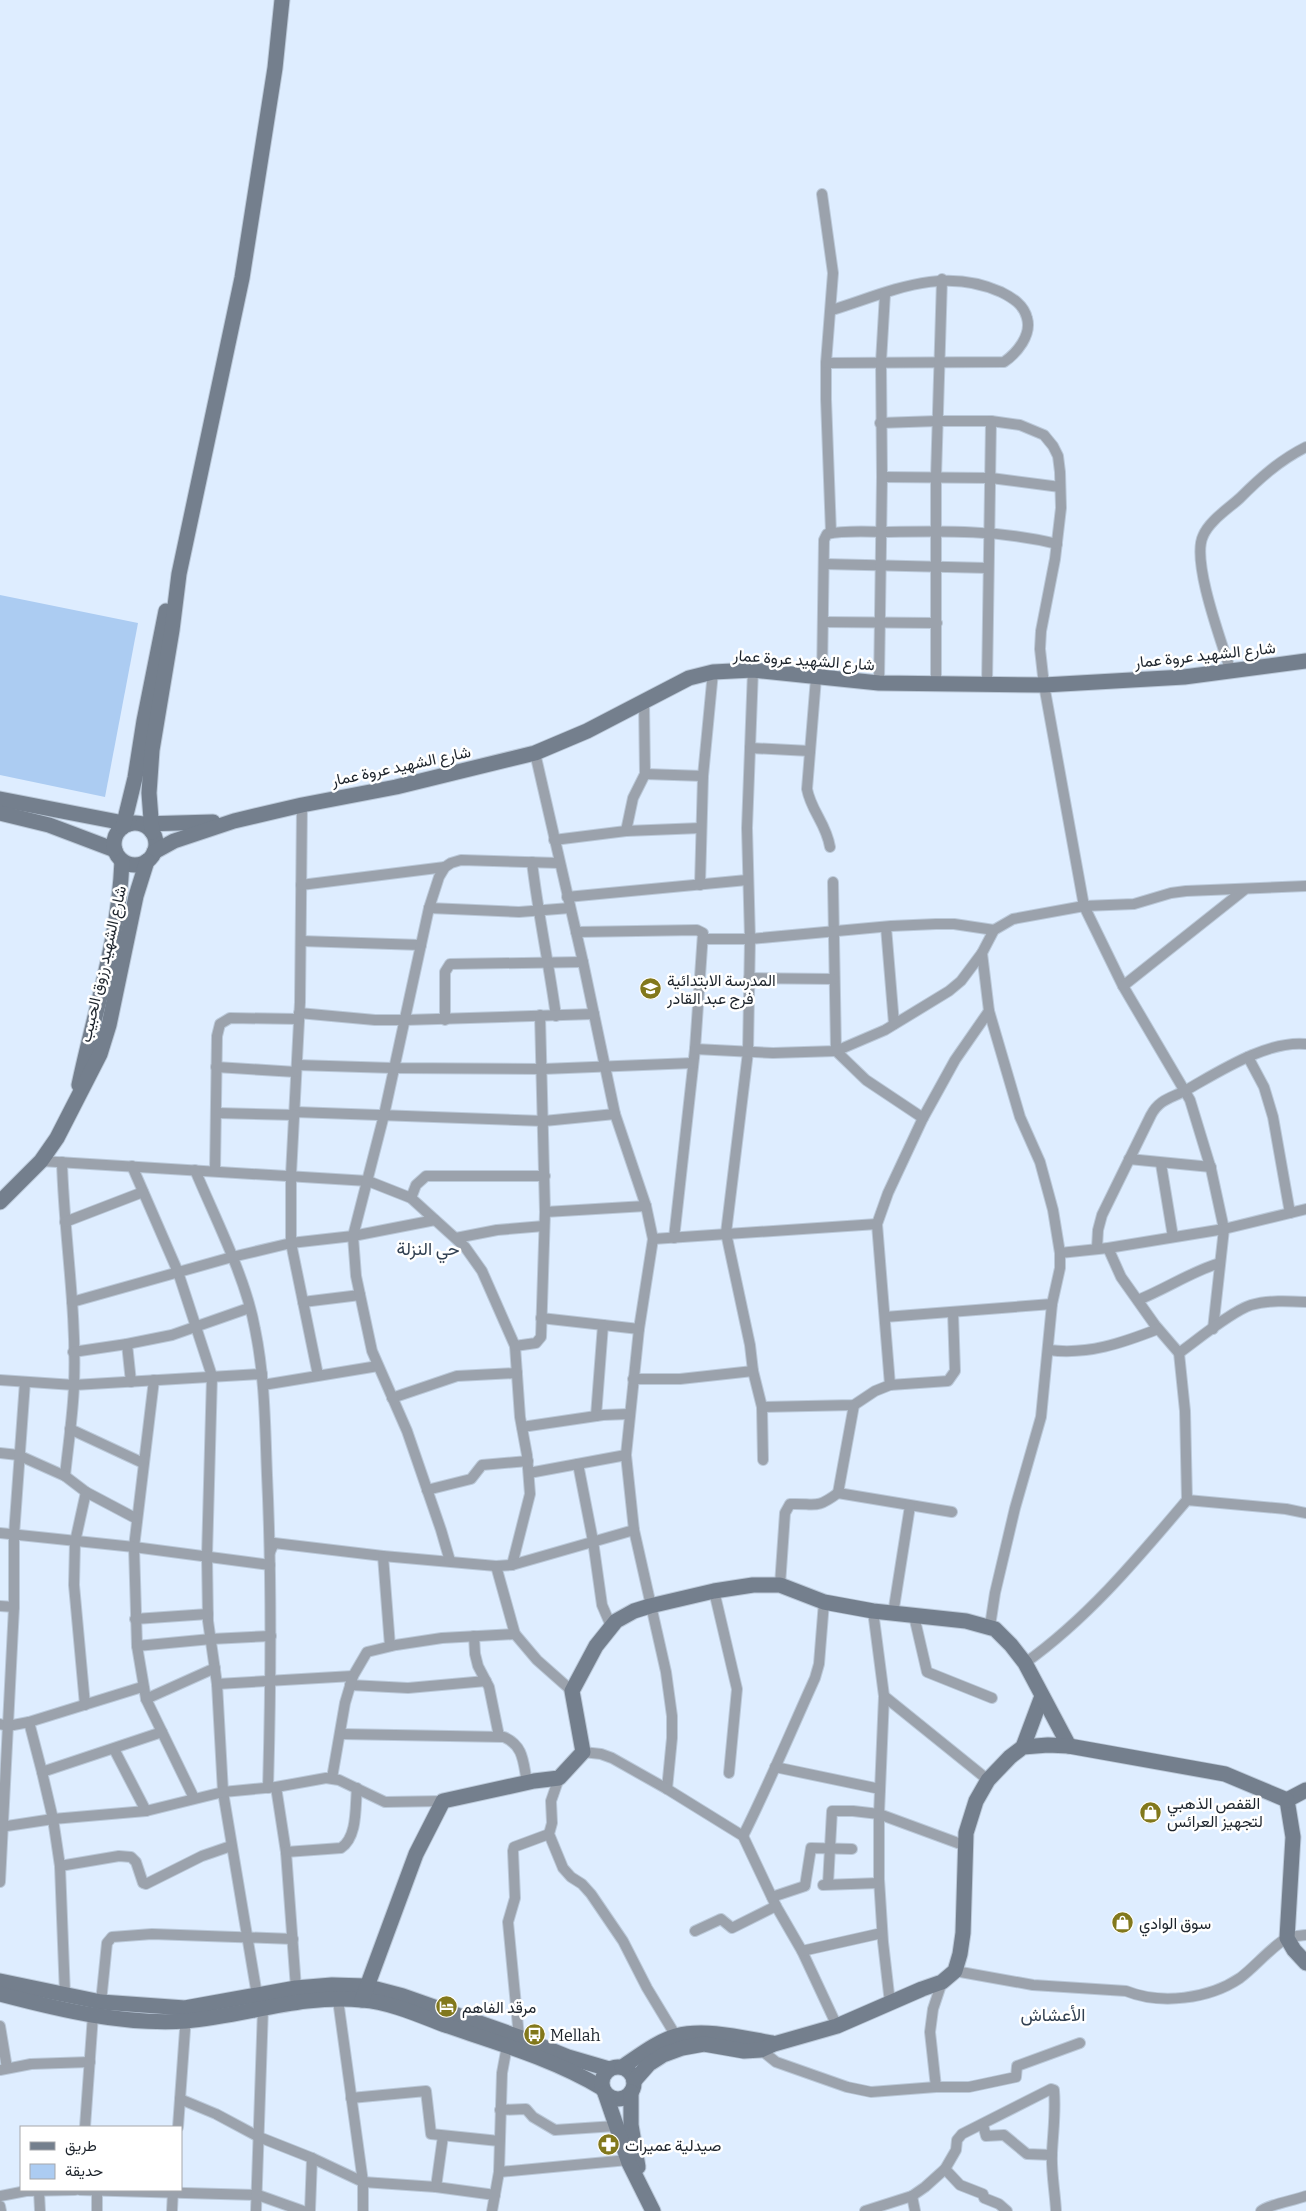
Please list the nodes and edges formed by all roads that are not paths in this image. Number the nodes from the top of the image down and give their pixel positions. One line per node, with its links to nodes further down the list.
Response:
1 (282, 0): 26 (street)
2 (822, 194): 5 (street)
3 (942, 279): 4 (street); 7 (street); 7 (street)
4 (885, 294): 5 (street); 6 (street)
5 (832, 310): 8 (street)
6 (881, 362): 7 (street); 8 (street); 11 (street)
7 (938, 362): 9 (street)
8 (826, 363): 19 (street)
9 (937, 421): 10 (street); 11 (street); 14 (street)
10 (991, 422): 15 (street); 16 (street)
11 (880, 423): 13 (street)
12 (1306, 447): 33 (street)
13 (882, 477): 14 (street); 17 (street)
14 (936, 477): 15 (street); 18 (street)
15 (992, 478): 16 (street); 20 (street)
16 (1060, 487): 21 (street)
17 (880, 532): 18 (street); 19 (street); 23 (street)
18 (936, 532): 20 (street); 24 (street)
19 (831, 533): 22 (street)
20 (990, 533): 21 (street); 25 (street)
21 (1057, 544): 38 (street)
22 (824, 564): 23 (street); 27 (street)
23 (879, 566): 24 (street); 28 (street)
24 (936, 568): 25 (street); 29 (street)
25 (988, 568): 37 (street)
26 (179, 574): 49 (street); 49 (street)
27 (823, 622): 28 (street); 34 (street)
28 (879, 623): 29 (street); 35 (street)
29 (937, 623): 36 (street)
30 (1304, 659): 33 (street, شارع الشهيد عروة عمار)
31 (753, 670): 32 (street, شارع الشهيد عروة عمار); 34 (street, شارع الشهيد عروة عمار); 40 (street)
32 (714, 672): 39 (street, شارع الشهيد عروة عمار); 44 (street)
33 (1230, 672): 38 (street, شارع الشهيد عروة عمار)
34 (819, 678): 35 (street, شارع الشهيد عروة عمار); 41 (street)
35 (879, 683): 36 (street, شارع الشهيد عروة عمار)
36 (936, 685): 37 (street, شارع الشهيد عروة عمار)
37 (987, 685): 38 (street, شارع الشهيد عروة عمار)
38 (1044, 685): 68 (street)
39 (644, 701): 42 (street, شارع الشهيد عروة عمار); 43 (street)
40 (750, 748): 41 (street); 60 (street)
41 (810, 751): 54 (street)
42 (535, 753): 46 (street, شارع الشهيد عروة عمار); 52 (street)
43 (645, 774): 44 (street); 51 (street)
44 (703, 776): 50 (street)
45 (0, 799): 49 (street, شارع الشهيد عروة عمار)
46 (302, 805): 48 (street, شارع الشهيد عروة عمار); 62 (street)
47 (0, 813): 53 (street)
48 (234, 821): 49 (street, شارع الشهيد عروة عمار); 56 (street, شارع الشهيد عروة عمار)
49 (137, 826): 55 (street); 56 (street)
50 (701, 828): 51 (street); 63 (street)
51 (626, 831): 52 (street)
52 (554, 840): 58 (street)
53 (93, 841): 55 (street); 65 (street)
54 (830, 847)
55 (118, 855): 56 (street); 65 (street, شارع الشهيد رزوق الحبيب)
56 (151, 857): 105 (street, شارع الشهيد رزوق الحبيب)
57 (532, 862): 58 (street); 59 (street); 70 (street)
58 (559, 863): 67 (street)
59 (445, 867): 62 (street); 69 (street)
60 (747, 880): 63 (street); 76 (street)
61 (833, 882): 74 (street)
62 (301, 885): 77 (street)
63 (700, 885): 67 (street)
64 (1306, 886): 66 (street)
65 (120, 887): 105 (street, شارع الشهيد رزوق الحبيب)
66 (1244, 890): 68 (street); 84 (street)
67 (568, 902): 70 (street); 73 (street)
68 (1084, 906): 72 (street); 84 (street)
69 (429, 908): 70 (street); 78 (street)
70 (538, 911): 80 (street)
71 (886, 927): 72 (street); 74 (street); 92 (street)
72 (994, 930): 79 (street)
73 (576, 932): 75 (street); 81 (street)
74 (833, 932): 76 (street); 83 (street)
75 (704, 939): 76 (street); 94 (street)
76 (750, 939): 82 (street)
77 (301, 942): 78 (street); 88 (street)
78 (421, 945): 90 (street)
79 (982, 953): 85 (street); 92 (street)
80 (549, 962): 81 (street); 89 (street); 91 (street)
81 (583, 962): 86 (street)
82 (749, 978): 83 (street); 96 (street)
83 (834, 979): 95 (street)
84 (1123, 986): 104 (street)
85 (989, 1011): 110 (street); 144 (street)
86 (594, 1014): 89 (street); 99 (street)
87 (540, 1015): 89 (street); 91 (street); 103 (street)
88 (299, 1016): 90 (street); 100 (street); 102 (street)
89 (556, 1016)
90 (405, 1020): 91 (street); 101 (street)
91 (445, 1020)
92 (894, 1024): 95 (street)
93 (1306, 1044): 97 (street)
94 (695, 1049): 96 (street); 98 (street)
95 (836, 1050): 96 (street); 110 (street)
96 (748, 1052): 135 (street)
97 (1248, 1056): 104 (street); 129 (street)
98 (693, 1063): 99 (street); 139 (street)
99 (603, 1066): 103 (street); 108 (street)
100 (216, 1068): 102 (street); 106 (street)
101 (393, 1068): 102 (street); 103 (street); 109 (street)
102 (297, 1069): 107 (street)
103 (543, 1069): 111 (street)
104 (1184, 1091): 112 (street); 117 (street)
105 (76, 1099): 113 (street, شارع الشهيد رزوق الحبيب)
106 (216, 1113): 107 (street); 119 (street)
107 (295, 1114): 109 (street); 120 (street)
108 (615, 1114): 111 (street); 126 (street)
109 (384, 1115): 111 (street); 122 (street)
110 (923, 1118): 132 (street)
111 (544, 1121): 121 (street)
112 (1129, 1159): 115 (street); 142 (street)
113 (41, 1161): 114 (street); 125 (street, شارع الشهيد رزوق الحبيب)
114 (62, 1162): 116 (street); 131 (street)
115 (1161, 1164): 117 (street); 137 (street)
116 (132, 1166): 118 (street); 123 (street)
117 (1211, 1167): 134 (street)
118 (195, 1170): 119 (street); 145 (street)
119 (215, 1171): 120 (street)
120 (291, 1175): 122 (street); 141 (street)
121 (544, 1176): 124 (street); 128 (street)
122 (368, 1181): 124 (street); 136 (street)
123 (143, 1192): 131 (street); 147 (street)
124 (411, 1198): 130 (street)
125 (0, 1202)
126 (646, 1206): 128 (street); 140 (street)
127 (1306, 1209): 129 (street)
128 (545, 1212): 133 (street)
129 (1290, 1213): 134 (street)
130 (435, 1220): 136 (street); 138 (street)
131 (65, 1222): 150 (street)
132 (878, 1224): 135 (street); 156 (street)
133 (544, 1226): 138 (street); 157 (street)
134 (1224, 1230): 137 (street); 146 (street)
135 (726, 1233): 139 (street); 169 (street)
136 (353, 1236): 141 (street); 148 (street)
137 (1173, 1237): 143 (street)
138 (456, 1238): 164 (street)
139 (674, 1238): 140 (street)
140 (653, 1239): 160 (street)
141 (291, 1243): 145 (street); 151 (street)
142 (1097, 1248): 143 (street); 144 (street)
143 (1108, 1248): 149 (street)
144 (1060, 1253): 153 (street)
145 (232, 1257): 147 (street); 154 (street)
146 (1220, 1263): 149 (street); 162 (street)
147 (178, 1272): 150 (street); 158 (street)
148 (360, 1295): 151 (street); 168 (street)
149 (1138, 1300): 161 (street)
150 (72, 1302): 166 (street)
151 (303, 1302): 171 (street)
152 (1306, 1302): 162 (street)
153 (1052, 1304): 155 (street); 165 (street)
154 (249, 1308): 158 (street); 176 (street)
155 (953, 1312): 156 (street); 180 (street)
156 (885, 1317): 180 (street)
157 (541, 1318): 159 (street); 164 (street)
158 (197, 1325): 163 (street); 172 (street)
159 (603, 1325): 160 (street); 185 (street)
160 (639, 1329): 173 (street)
161 (1158, 1329): 165 (street); 167 (street)
162 (1213, 1329): 167 (street)
163 (127, 1344): 166 (street); 178 (street)
164 (515, 1346): 170 (street)
165 (1049, 1350): 230 (street)
166 (73, 1352): 179 (street)
167 (1179, 1353): 200 (street)
168 (378, 1366): 171 (street); 181 (street)
169 (753, 1371): 173 (street); 183 (street)
170 (517, 1373): 181 (street); 186 (street)
171 (318, 1374): 176 (street)
172 (212, 1376): 175 (street); 176 (street); 212 (street)
173 (633, 1378): 184 (street)
174 (0, 1380): 177 (street)
175 (154, 1380): 178 (street); 193 (street)
176 (263, 1380): 211 (street)
177 (25, 1382): 179 (street); 189 (street)
178 (131, 1382): 179 (street)
179 (74, 1385): 187 (street)
180 (890, 1385): 182 (street)
181 (392, 1398): 197 (street)
182 (854, 1405): 183 (street); 199 (street)
183 (762, 1407): 191 (street)
184 (629, 1414): 185 (street); 190 (street)
185 (596, 1416): 186 (street)
186 (522, 1427): 192 (street)
187 (70, 1429): 193 (street); 196 (street)
188 (0, 1453): 189 (street)
189 (18, 1455): 196 (street); 207 (street)
190 (626, 1455): 194 (street); 205 (street)
191 (763, 1460)
192 (528, 1461): 195 (street); 197 (street)
193 (143, 1463): 204 (street)
194 (578, 1464): 195 (street); 209 (street)
195 (529, 1474): 216 (street)
196 (65, 1476): 198 (street)
197 (427, 1490): 214 (street)
198 (86, 1492): 204 (street); 208 (street)
199 (838, 1493): 201 (street); 218 (street)
200 (1187, 1500): 203 (street); 237 (street)
201 (910, 1506): 202 (street); 226 (street)
202 (952, 1512)
203 (1306, 1513)
204 (137, 1519): 210 (street)
205 (634, 1530): 209 (street); 223 (street)
206 (0, 1533): 207 (street)
207 (14, 1535): 208 (street); 222 (street)
208 (75, 1542): 210 (street); 249 (street)
209 (593, 1542): 216 (street); 229 (street)
210 (134, 1547): 212 (street); 228 (street)
211 (270, 1552): 213 (street); 215 (street)
212 (207, 1556): 215 (street); 225 (street)
213 (383, 1556): 214 (street); 236 (street)
214 (450, 1561): 217 (street)
215 (270, 1565): 232 (street)
216 (512, 1565): 217 (street)
217 (496, 1566): 231 (street)
218 (780, 1585): 219 (street); 220 (street)
219 (714, 1591): 223 (street); 261 (street)
220 (824, 1602): 224 (street); 259 (street)
221 (0, 1606): 222 (street)
222 (14, 1606): 251 (street)
223 (650, 1606): 229 (street); 268 (street)
224 (873, 1611): 226 (street); 245 (street)
225 (208, 1614): 228 (street); 234 (street)
226 (893, 1614): 227 (street)
227 (914, 1616): 230 (street); 247 (street)
228 (135, 1619): 235 (street)
229 (611, 1626): 244 (street)
230 (990, 1626): 237 (street)
231 (515, 1634): 233 (street); 244 (street)
232 (271, 1636): 234 (street); 239 (street)
233 (474, 1636): 236 (street); 241 (street)
234 (210, 1639): 235 (street); 238 (street)
235 (136, 1646): 243 (street)
236 (390, 1646): 240 (street)
237 (1025, 1663): 246 (street)
238 (215, 1668): 242 (street); 248 (street)
239 (271, 1680): 240 (street); 242 (street); 266 (street)
240 (351, 1680): 241 (street); 253 (street)
241 (486, 1681): 254 (street)
242 (217, 1684): 271 (street)
243 (142, 1687): 248 (street); 249 (street)
244 (572, 1692): 258 (street)
245 (884, 1696): 264 (street); 269 (street)
246 (1042, 1696): 255 (street); 256 (street)
247 (992, 1698)
248 (146, 1699): 252 (street)
249 (85, 1704): 250 (street)
250 (29, 1722): 251 (street); 260 (street)
251 (4, 1725): 278 (street)
252 (162, 1732): 257 (street); 272 (street)
253 (340, 1734): 254 (street); 262 (street)
254 (499, 1736): 265 (street)
255 (1069, 1746): 256 (street); 273 (street)
256 (1023, 1747): 264 (street)
257 (114, 1749): 260 (street); 275 (street)
258 (583, 1752): 263 (street); 268 (street)
259 (775, 1767): 269 (street); 280 (street)
260 (42, 1772): 277 (street)
261 (729, 1773)
262 (332, 1778): 266 (street); 267 (street)
263 (559, 1778): 265 (street); 279 (street)
264 (988, 1780): 282 (street)
265 (527, 1782): 274 (street)
266 (272, 1788): 271 (street); 285 (street)
267 (356, 1788): 274 (street); 285 (street)
268 (667, 1789): 280 (street)
269 (880, 1789): 276 (street)
270 (1306, 1790): 273 (street)
271 (223, 1792): 272 (street); 281 (street)
272 (194, 1798): 275 (street)
273 (1287, 1800): 294 (street)
274 (443, 1801): 302 (street)
275 (146, 1811): 277 (street)
276 (879, 1814): 282 (street); 283 (street); 288 (street)
277 (53, 1819): 278 (street); 286 (street)
278 (1, 1827): 287 (street)
279 (549, 1834): 313 (street); 314 (street)
280 (743, 1836): 289 (street)
281 (231, 1846): 286 (street); 293 (street)
282 (966, 1846): 298 (street)
283 (829, 1848): 284 (street); 288 (street); 289 (street)
284 (852, 1849)
285 (286, 1852): 295 (street)
286 (60, 1866): 304 (street)
287 (0, 1882)
288 (879, 1883): 291 (street)
289 (774, 1902): 290 (street); 296 (street)
290 (695, 1931)
291 (882, 1933): 296 (street); 308 (street)
292 (1306, 1934): 294 (street)
293 (246, 1938): 295 (street); 306 (street); 307 (street)
294 (1287, 1938): 297 (street); 298 (street)
295 (293, 1939): 301 (street)
296 (802, 1951): 312 (street)
297 (1306, 1963)
298 (955, 1971): 300 (street)
299 (0, 1981): 304 (street)
300 (942, 1982): 308 (street); 321 (street)
301 (296, 1988): 302 (street); 307 (street)
302 (364, 1993): 305 (street); 314 (street)
303 (0, 1994): 310 (street)
304 (65, 1995): 306 (street)
305 (338, 2000): 307 (street); 323 (street)
306 (100, 2002): 309 (street)
307 (260, 2002): 309 (street); 331 (street)
308 (890, 2003): 312 (street)
309 (186, 2014): 310 (street); 324 (street)
310 (93, 2015): 317 (street)
311 (0, 2026): 319 (street)
312 (836, 2026): 316 (street)
313 (676, 2036): 316 (street); 318 (street)
314 (513, 2041): 318 (street); 322 (street); 325 (street)
315 (1080, 2043): 321 (street)
316 (765, 2045): 320 (street); 321 (street)
317 (90, 2062): 319 (street); 327 (street)
318 (615, 2068): 320 (street); 322 (street)
319 (3, 2069)
320 (632, 2086): 322 (street); 340 (street)
321 (936, 2087)
322 (603, 2091): 329 (street)
323 (351, 2098): 330 (street); 338 (street)
324 (180, 2099): 328 (street); 331 (street)
325 (500, 2110): 329 (street); 332 (street)
326 (983, 2125): 333 (street); 333 (street); 336 (street)
327 (85, 2126)
328 (178, 2126)
329 (616, 2126): 335 (street)
330 (443, 2136): 332 (street); 339 (street)
331 (260, 2137): 334 (street); 346 (street)
332 (499, 2141): 337 (street)
333 (1052, 2155): 365 (street)
334 (312, 2158): 338 (street); 358 (street)
335 (628, 2160): 337 (street); 340 (street)
336 (945, 2169): 349 (street); 364 (street)
337 (499, 2172): 347 (street)
338 (362, 2182): 339 (street); 359 (street)
339 (436, 2186): 347 (street)
340 (641, 2188): 361 (street)
341 (32, 2191): 348 (street)
342 (39, 2191): 353 (street)
343 (88, 2191): 345 (street)
344 (173, 2191): 345 (street); 346 (street); 355 (street)
345 (97, 2192): 354 (street)
346 (258, 2195): 356 (street); 357 (street)
347 (495, 2195): 360 (street)
348 (0, 2196)
349 (912, 2196): 362 (street); 363 (street)
350 (1306, 2196): 366 (street)
351 (0, 2206): 352 (street)
352 (1, 2211)
353 (40, 2211)
354 (98, 2211)
355 (172, 2211)
356 (256, 2211)
357 (303, 2211)
358 (310, 2211)
359 (364, 2211)
360 (492, 2211)
361 (653, 2211)
362 (865, 2211)
363 (915, 2211)
364 (1007, 2211)
365 (1056, 2211)
366 (1261, 2211)

